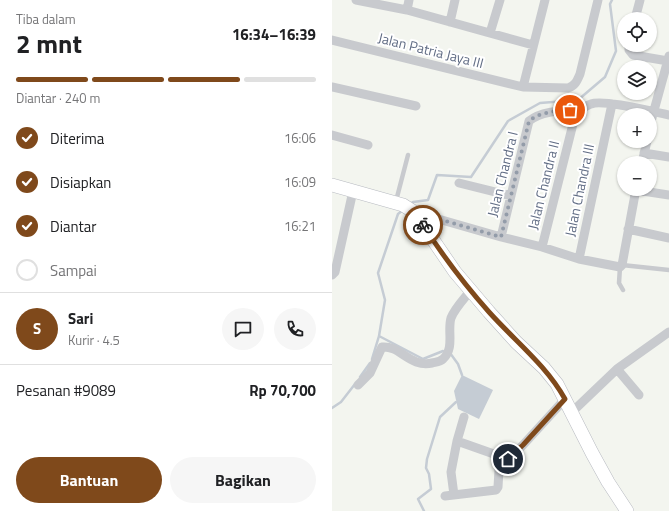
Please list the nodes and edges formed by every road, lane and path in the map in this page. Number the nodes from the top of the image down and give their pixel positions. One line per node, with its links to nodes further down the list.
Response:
1 (356, 0): 8 (street)
2 (409, 0): 8 (street)
3 (455, 0): 10 (street)
4 (500, 0): 11 (street)
5 (545, 0): 13 (street)
6 (598, 0): 17 (street, Jalan Patria Jaya III)
7 (640, 0): 9 (street)
8 (406, 10): 10 (street)
9 (637, 12)
10 (450, 22): 11 (street)
11 (490, 33): 13 (street)
12 (332, 40): 17 (street, Jalan Patria Jaya III)
13 (533, 45): 17 (street)
14 (631, 52): 15 (street)
15 (668, 64): 21 (street)
16 (332, 87): 19 (street)
17 (523, 87)
18 (612, 104): 20 (street); 22 (street); 44 (street, Jalan Chandra III)
19 (416, 106)
20 (632, 108)
21 (654, 108)
22 (580, 110): 37 (street, Jalan Chandra I); 43 (street, Jalan Chandra II)
23 (657, 113): 24 (street)
24 (669, 115)
25 (332, 135): 26 (street)
26 (368, 145)
27 (645, 148): 28 (street)
28 (644, 153): 30 (street); 31 (street)
29 (408, 155): 39 (lane)
30 (643, 156)
31 (669, 157)
32 (459, 183): 37 (street)
33 (332, 185): 34 (street)
34 (353, 191): 39 (street); 47 (street)
35 (657, 193): 36 (street)
36 (669, 195)
37 (511, 196): 41 (street, Jalan Chandra I)
38 (635, 196): 40 (street)
39 (406, 207): 41 (street); 48 (street)
40 (628, 229): 42 (street); 45 (street)
41 (501, 237): 43 (street)
42 (669, 238)
43 (542, 248): 44 (street)
44 (579, 259): 45 (street)
45 (621, 266): 46 (lane); 49 (lane)
46 (669, 270)
47 (332, 275)
48 (471, 290): 52 (street); 54 (street)
49 (623, 290)
50 (669, 332): 51 (street)
51 (617, 369): 53 (street); 55 (street)
52 (358, 385)
53 (640, 395)
54 (565, 399): 55 (street); 58 (street)
55 (572, 412): 59 (street)
56 (464, 417): 57 (street)
57 (456, 441): 58 (street); 58 (street)
58 (508, 459)
59 (627, 511)

